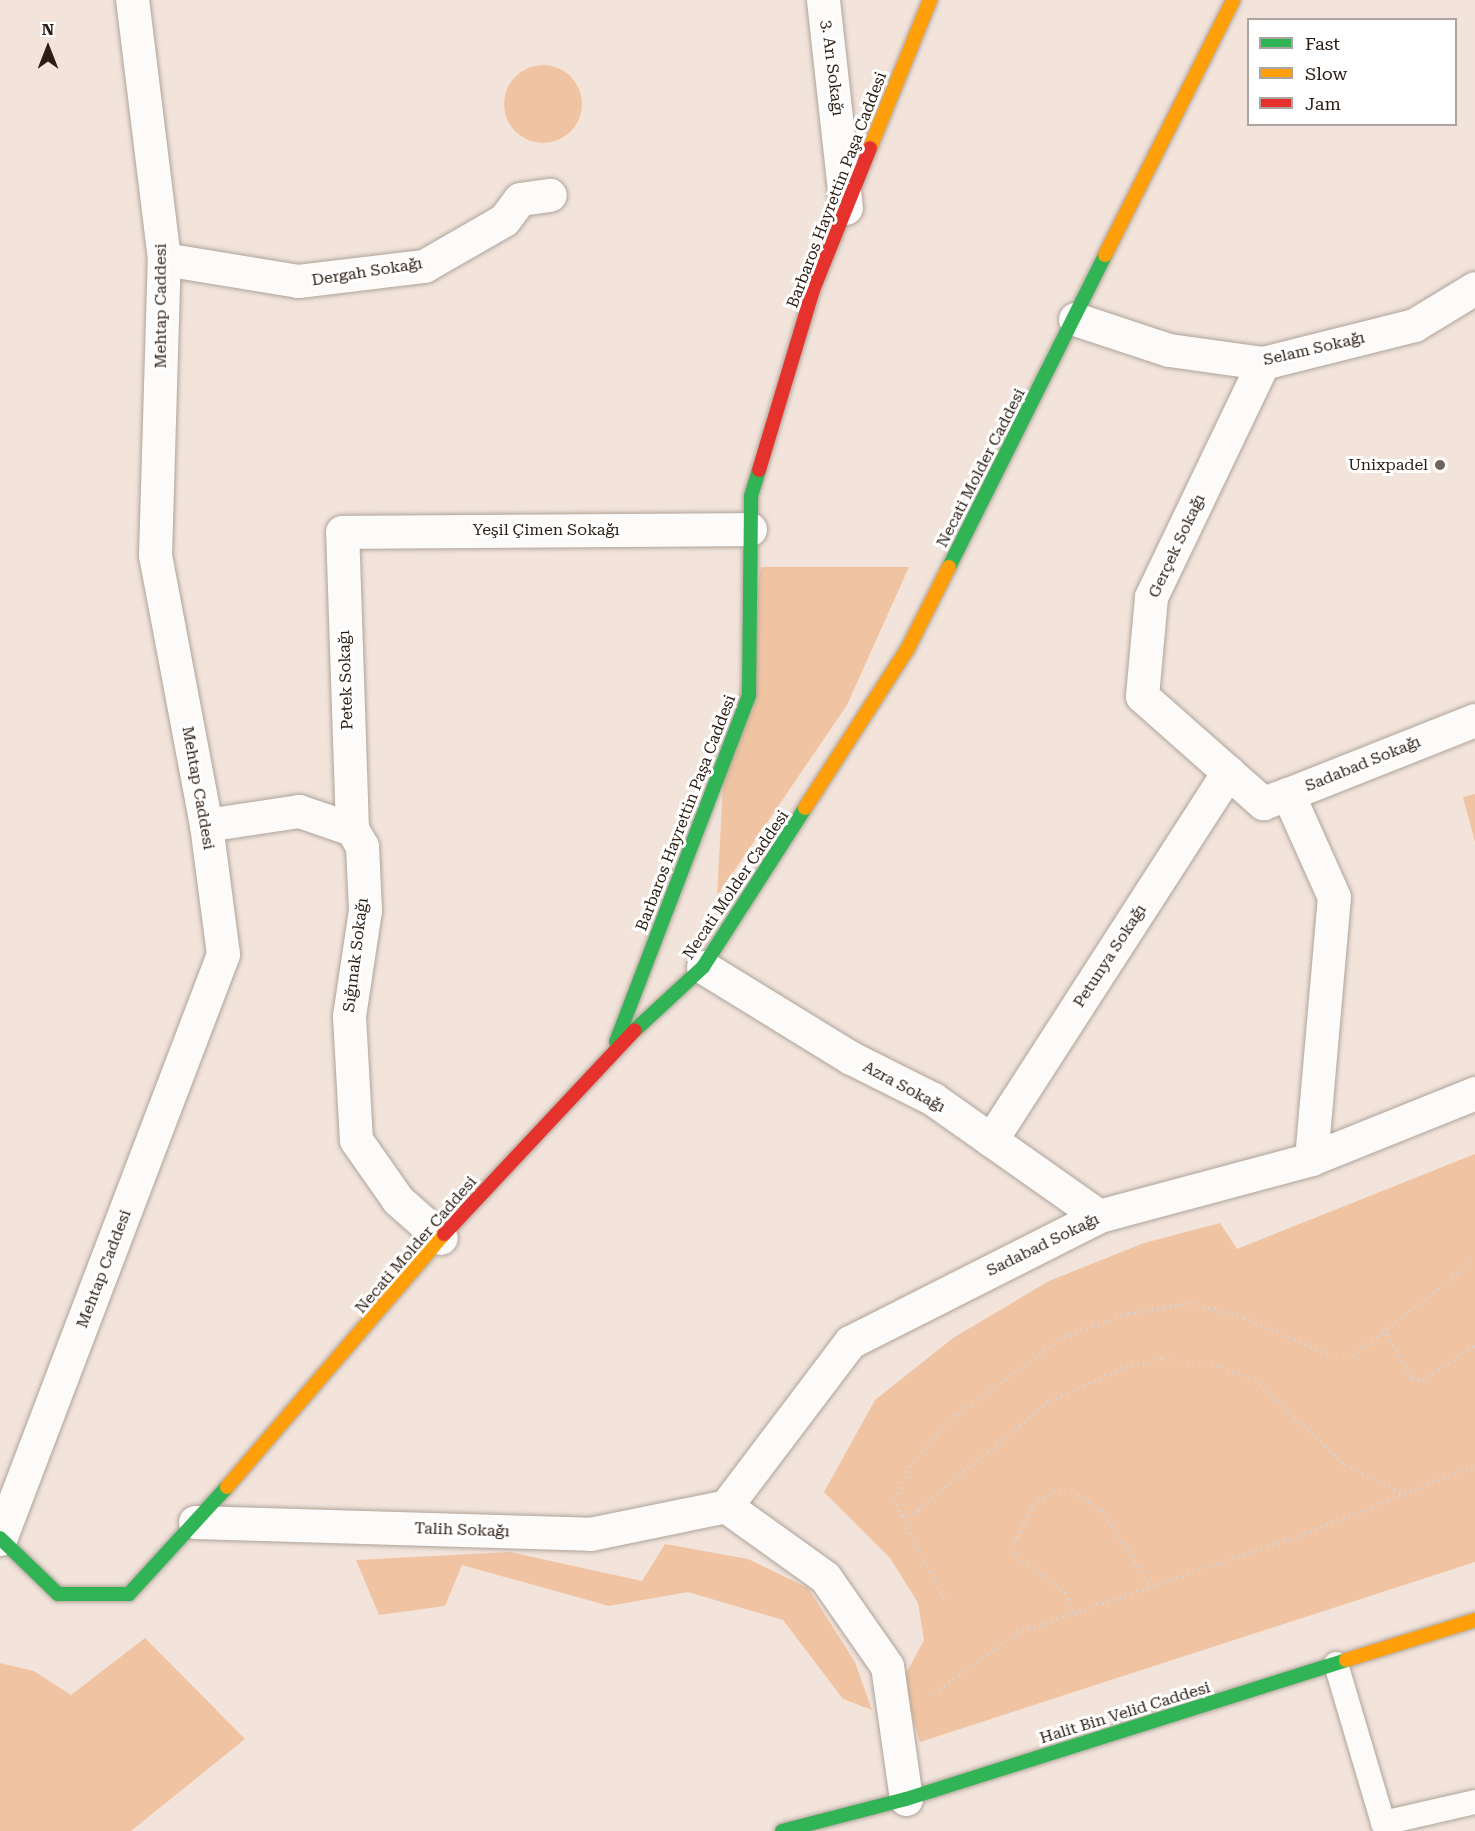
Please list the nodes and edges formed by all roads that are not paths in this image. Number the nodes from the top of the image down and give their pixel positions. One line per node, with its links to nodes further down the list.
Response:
1 (132, 0): 7 (street, Mehtap Caddesi)
2 (824, 0): 6 (street, 3. Arı Sokağı)
3 (930, 0): 6 (main road, Barbaros Hayrettin Paşa Caddesi)
4 (1233, 0): 9 (main road, Necati Molder Caddesi)
5 (550, 195): 7 (street, Dergah Sokağı)
6 (846, 207): 11 (main road, Barbaros Hayrettin Paşa Caddesi)
7 (164, 259): 16 (street, Mehtap Caddesi)
8 (1475, 288): 10 (street, Selam Sokağı)
9 (1075, 319): 10 (street, Selam Sokağı); 18 (main road, Necati Molder Caddesi)
10 (1263, 363): 14 (street, Gerçek Sokağı)
11 (750, 528): 12 (street, Yeşil Çimen Sokağı); 19 (main road, Barbaros Hayrettin Paşa Caddesi)
12 (342, 532): 17 (street, Petek Sokağı)
13 (1475, 720): 15 (street, Sadabad Sokağı)
14 (1228, 772): 15 (street, Gerçek Sokağı); 21 (street, Petunya Sokağı)
15 (1288, 794): 22 (street, Sadabad Sokağı)
16 (206, 825): 17 (street); 27 (street, Mehtap Caddesi)
17 (352, 829): 24 (street, Sığınak Sokağı)
18 (703, 967): 19 (main road, Necati Molder Caddesi); 21 (street, Azra Sokağı)
19 (614, 1050): 24 (main road, Necati Molder Caddesi)
20 (1475, 1093): 22 (street)
21 (991, 1140): 23 (street, Azra Sokağı)
22 (1311, 1159): 23 (street, Sadabad Sokağı)
23 (1099, 1216): 25 (street, Sadabad Sokağı)
24 (441, 1238): 26 (main road, Necati Molder Caddesi)
25 (726, 1506): 26 (street, Talih Sokağı); 30 (street)
26 (195, 1522): 27 (main road, Necati Molder Caddesi)
27 (0, 1539)
28 (1475, 1620): 29 (main road, Halit Bin Velid Caddesi)
29 (1336, 1664): 30 (main road, Halit Bin Velid Caddesi); 31 (lane)
30 (906, 1800): 32 (main road, Halit Bin Velid Caddesi)
31 (1475, 1802)
32 (782, 1831)

